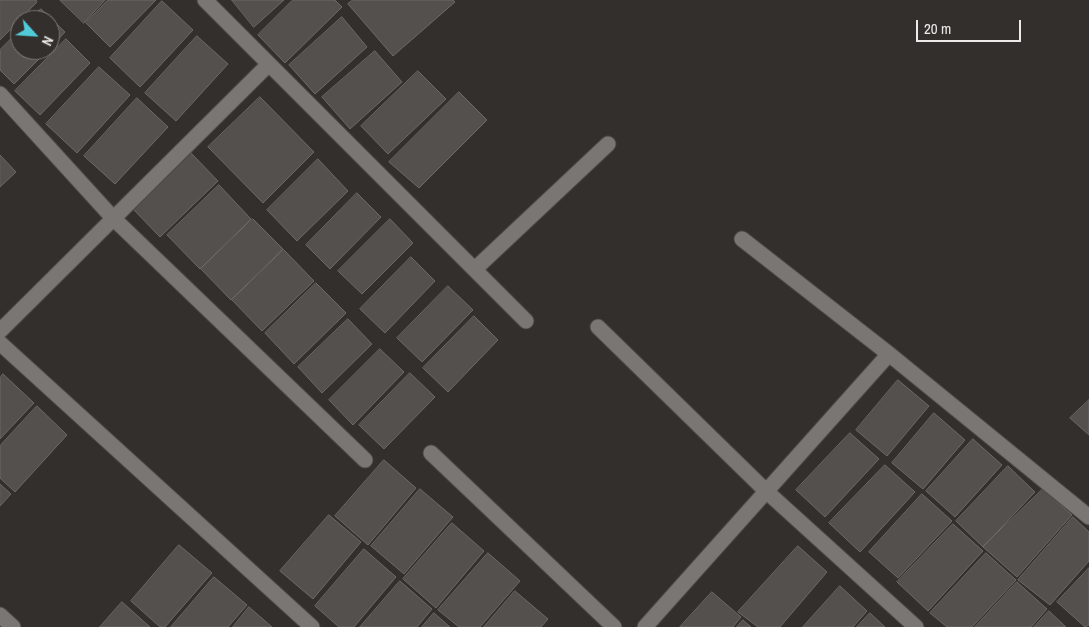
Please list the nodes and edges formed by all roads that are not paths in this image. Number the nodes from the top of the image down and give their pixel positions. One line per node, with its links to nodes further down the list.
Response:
1 (205, 0): 2 (street)
2 (269, 64): 5 (street); 7 (street)
3 (0, 94): 5 (street)
4 (608, 144): 7 (street)
5 (113, 218): 10 (street); 14 (street)
6 (742, 238): 12 (street)
7 (474, 269): 8 (street)
8 (526, 321)
9 (598, 327): 15 (street)
10 (0, 330)
11 (0, 343): 19 (street)
12 (889, 354): 15 (street); 16 (street)
13 (431, 453): 20 (street)
14 (364, 460)
15 (766, 491): 21 (street); 22 (street)
16 (1089, 517)
17 (0, 615): 18 (street)
18 (13, 627)
19 (312, 627)
20 (614, 627)
21 (645, 627)
22 (916, 627)

